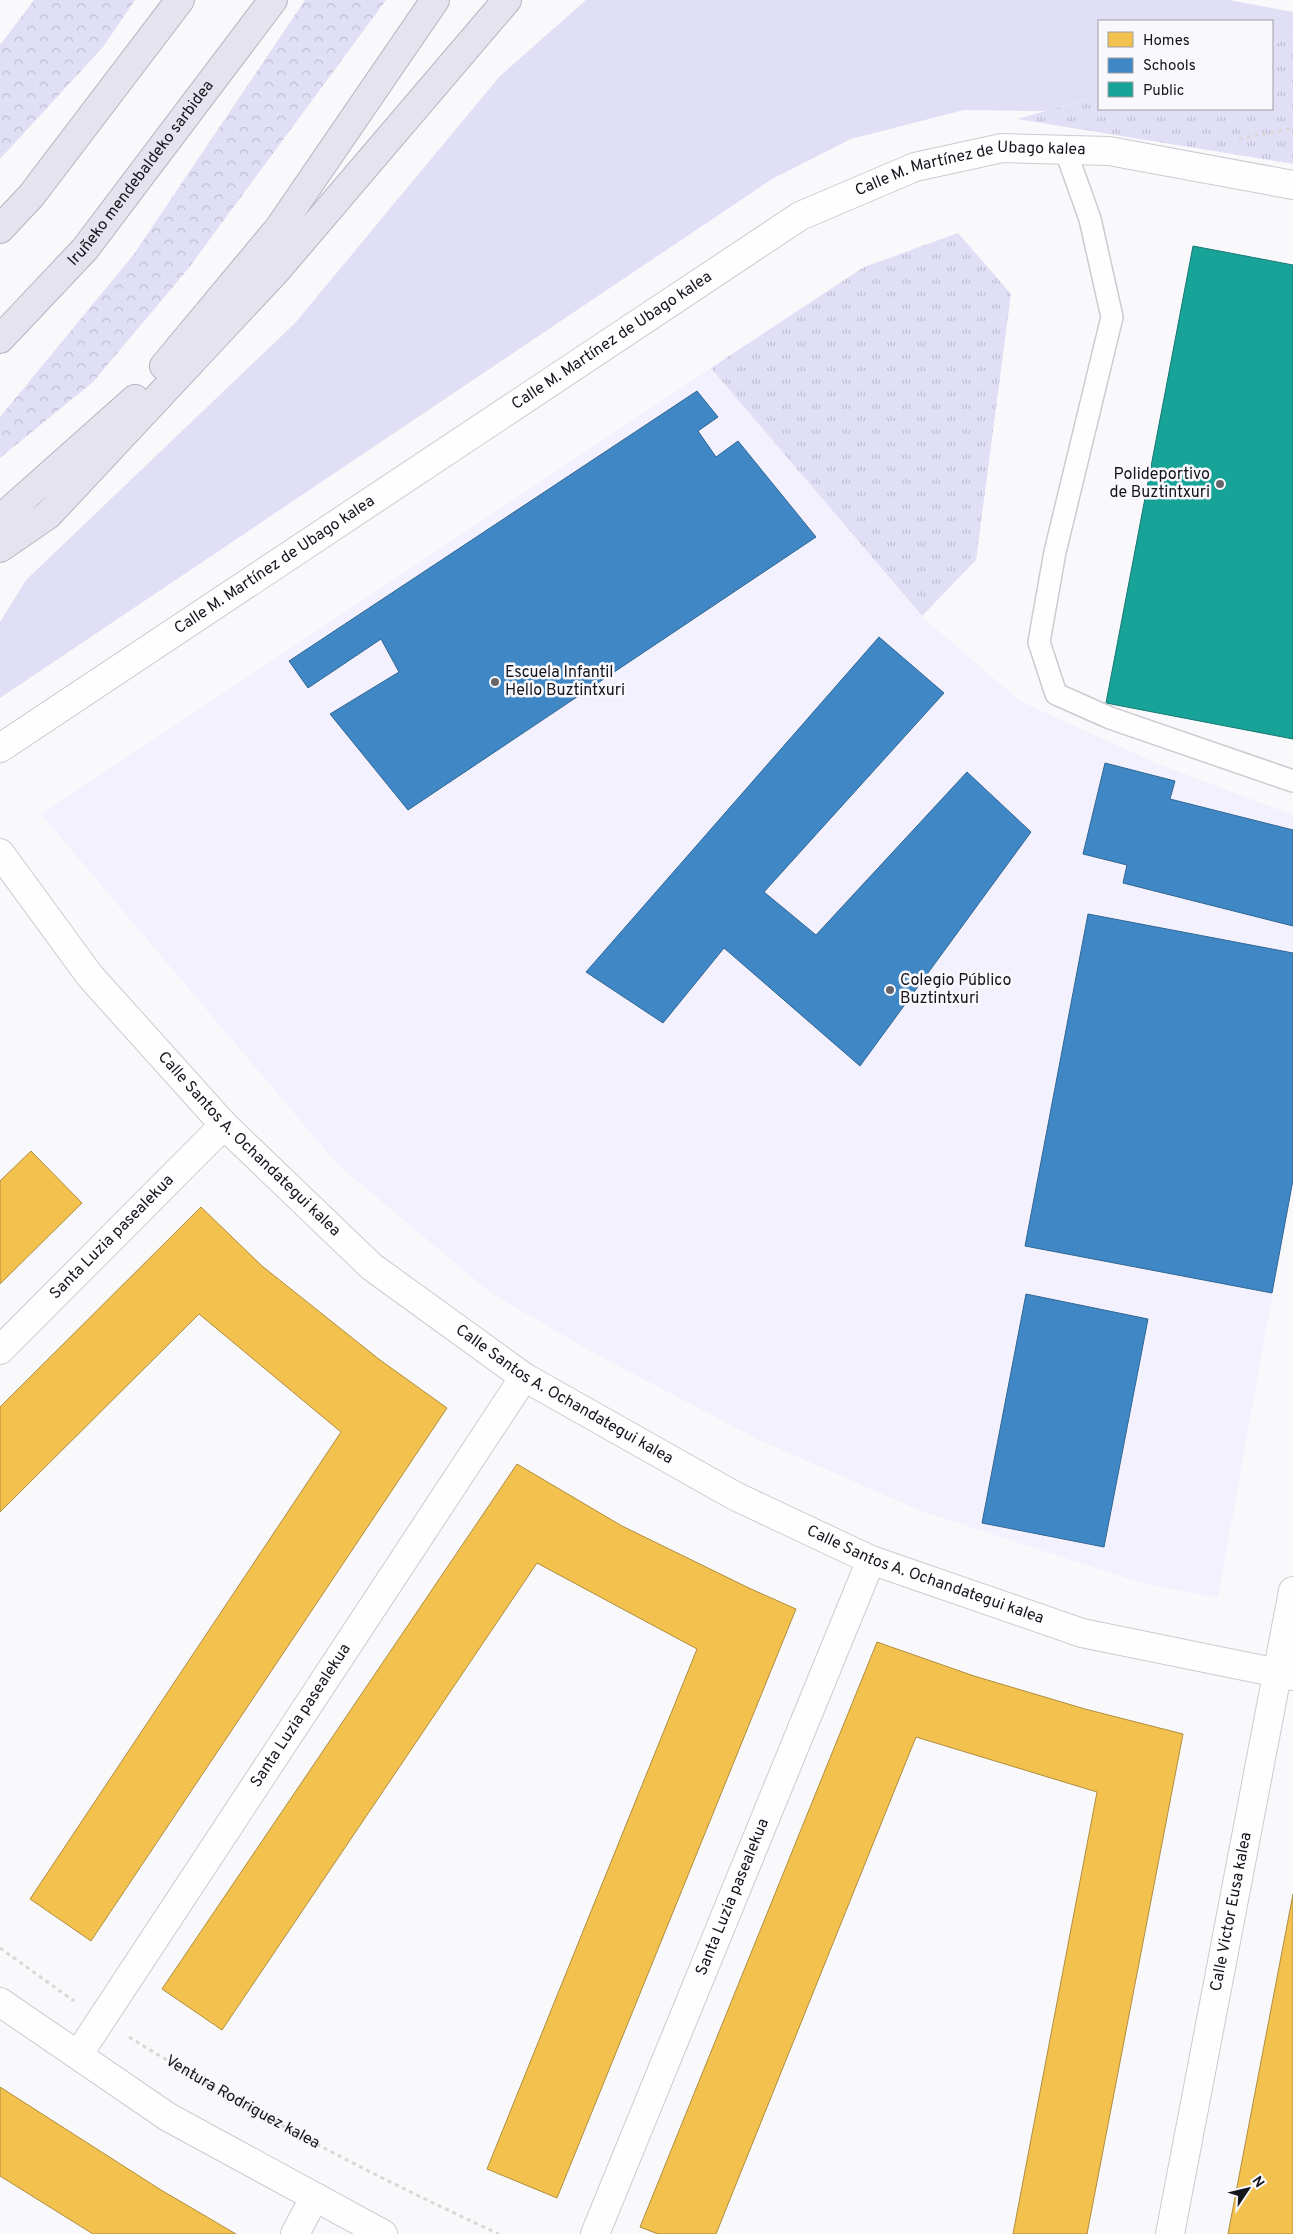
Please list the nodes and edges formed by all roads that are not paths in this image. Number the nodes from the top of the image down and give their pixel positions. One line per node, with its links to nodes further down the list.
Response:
1 (180, 0): 7 (highway)
2 (273, 0): 8 (highway, Iruñeko mendebaldeko sarbidea)
3 (435, 0): 9 (highway)
4 (507, 0): 10 (highway)
5 (1065, 149): 6 (street, Calle M. Martínez de Ubago kalea); 11 (street, Calle M. Martínez de Ubago kalea); 12 (lane)
6 (1293, 185)
7 (0, 229)
8 (0, 339)
9 (0, 519)
10 (0, 548)
11 (0, 748)
12 (1293, 780)
13 (0, 854): 14 (street, Calle Santos A. Ochandategui kalea)
14 (224, 1125): 15 (street, Santa Luzia pasealekua); 16 (street, Calle Santos A. Ochandategui kalea)
15 (0, 1350)
16 (524, 1377): 17 (street, Calle Santos A. Ochandategui kalea); 21 (street, Santa Luzia pasealekua)
17 (871, 1560): 19 (street, Calle Santos A. Ochandategui kalea); 25 (street, Santa Luzia pasealekua)
18 (1293, 1591): 19 (street, Calle Victor Eusa kalea)
19 (1285, 1675): 26 (street, Calle Victor Eusa kalea)
20 (0, 2002): 21 (street)
21 (78, 2055): 22 (street)
22 (314, 2198): 23 (street); 24 (street)
23 (295, 2234)
24 (383, 2234)
25 (595, 2234)
26 (1170, 2234)

